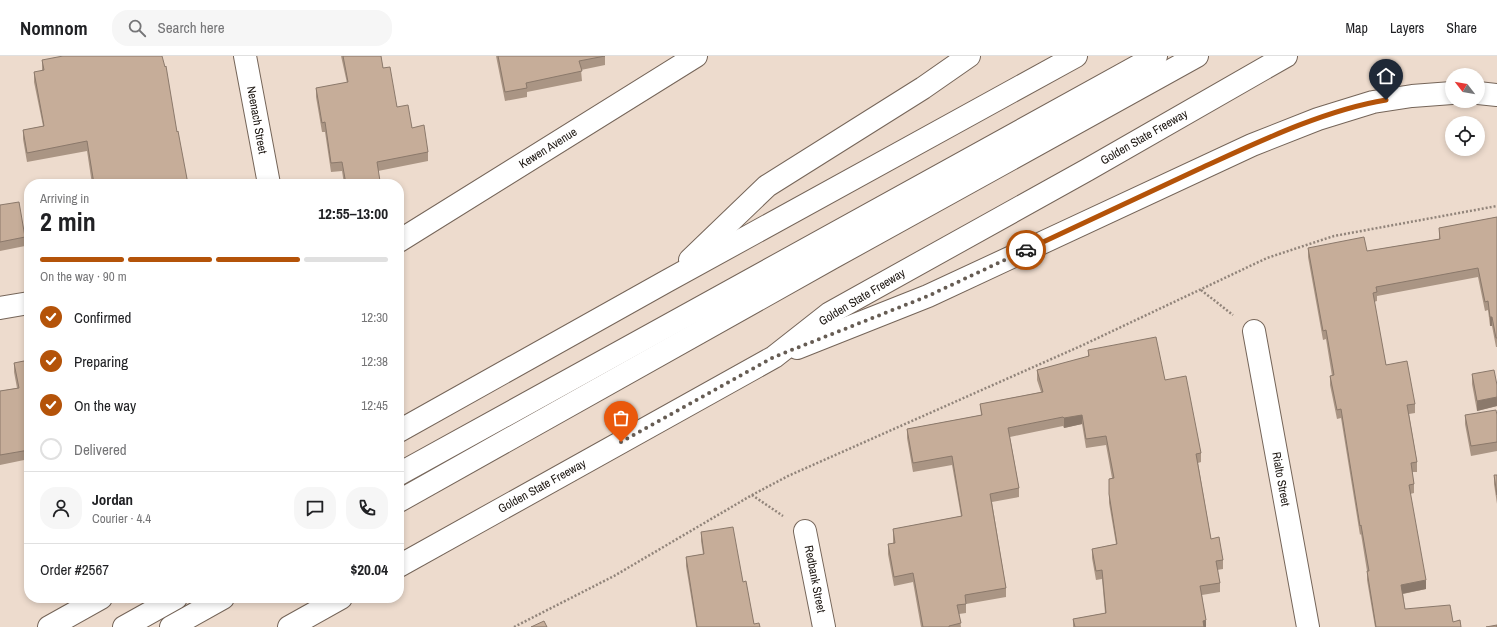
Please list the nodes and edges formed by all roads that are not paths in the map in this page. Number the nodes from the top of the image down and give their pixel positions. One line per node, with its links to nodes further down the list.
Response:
1 (246, 56): 11 (main road, Neenach Street)
2 (696, 56): 12 (main road, Kewen Avenue)
3 (969, 56): 13 (main road)
4 (1076, 56): 13 (main road)
5 (1156, 56): 19 (main road)
6 (1197, 56): 20 (main road)
7 (1286, 56): 17 (main road, Golden State Freeway)
8 (1445, 94): 17 (main road)
9 (1485, 94): 10 (main road)
10 (1497, 95)
11 (268, 179)
12 (404, 238)
13 (667, 281): 18 (main road)
14 (24, 304): 15 (main road)
15 (0, 308)
16 (1254, 331): 32 (main road, Rialto Street)
17 (774, 357): 22 (main road, Golden State Freeway)
18 (404, 428)
19 (404, 471)
20 (404, 498)
21 (805, 531): 31 (main road, Redbank Street)
22 (404, 563)
23 (92, 603): 27 (main road)
24 (167, 603): 28 (main road)
25 (214, 603): 29 (main road)
26 (332, 603): 30 (main road)
27 (49, 627)
28 (124, 627)
29 (171, 627)
30 (289, 627)
31 (824, 627)
32 (1308, 627)

